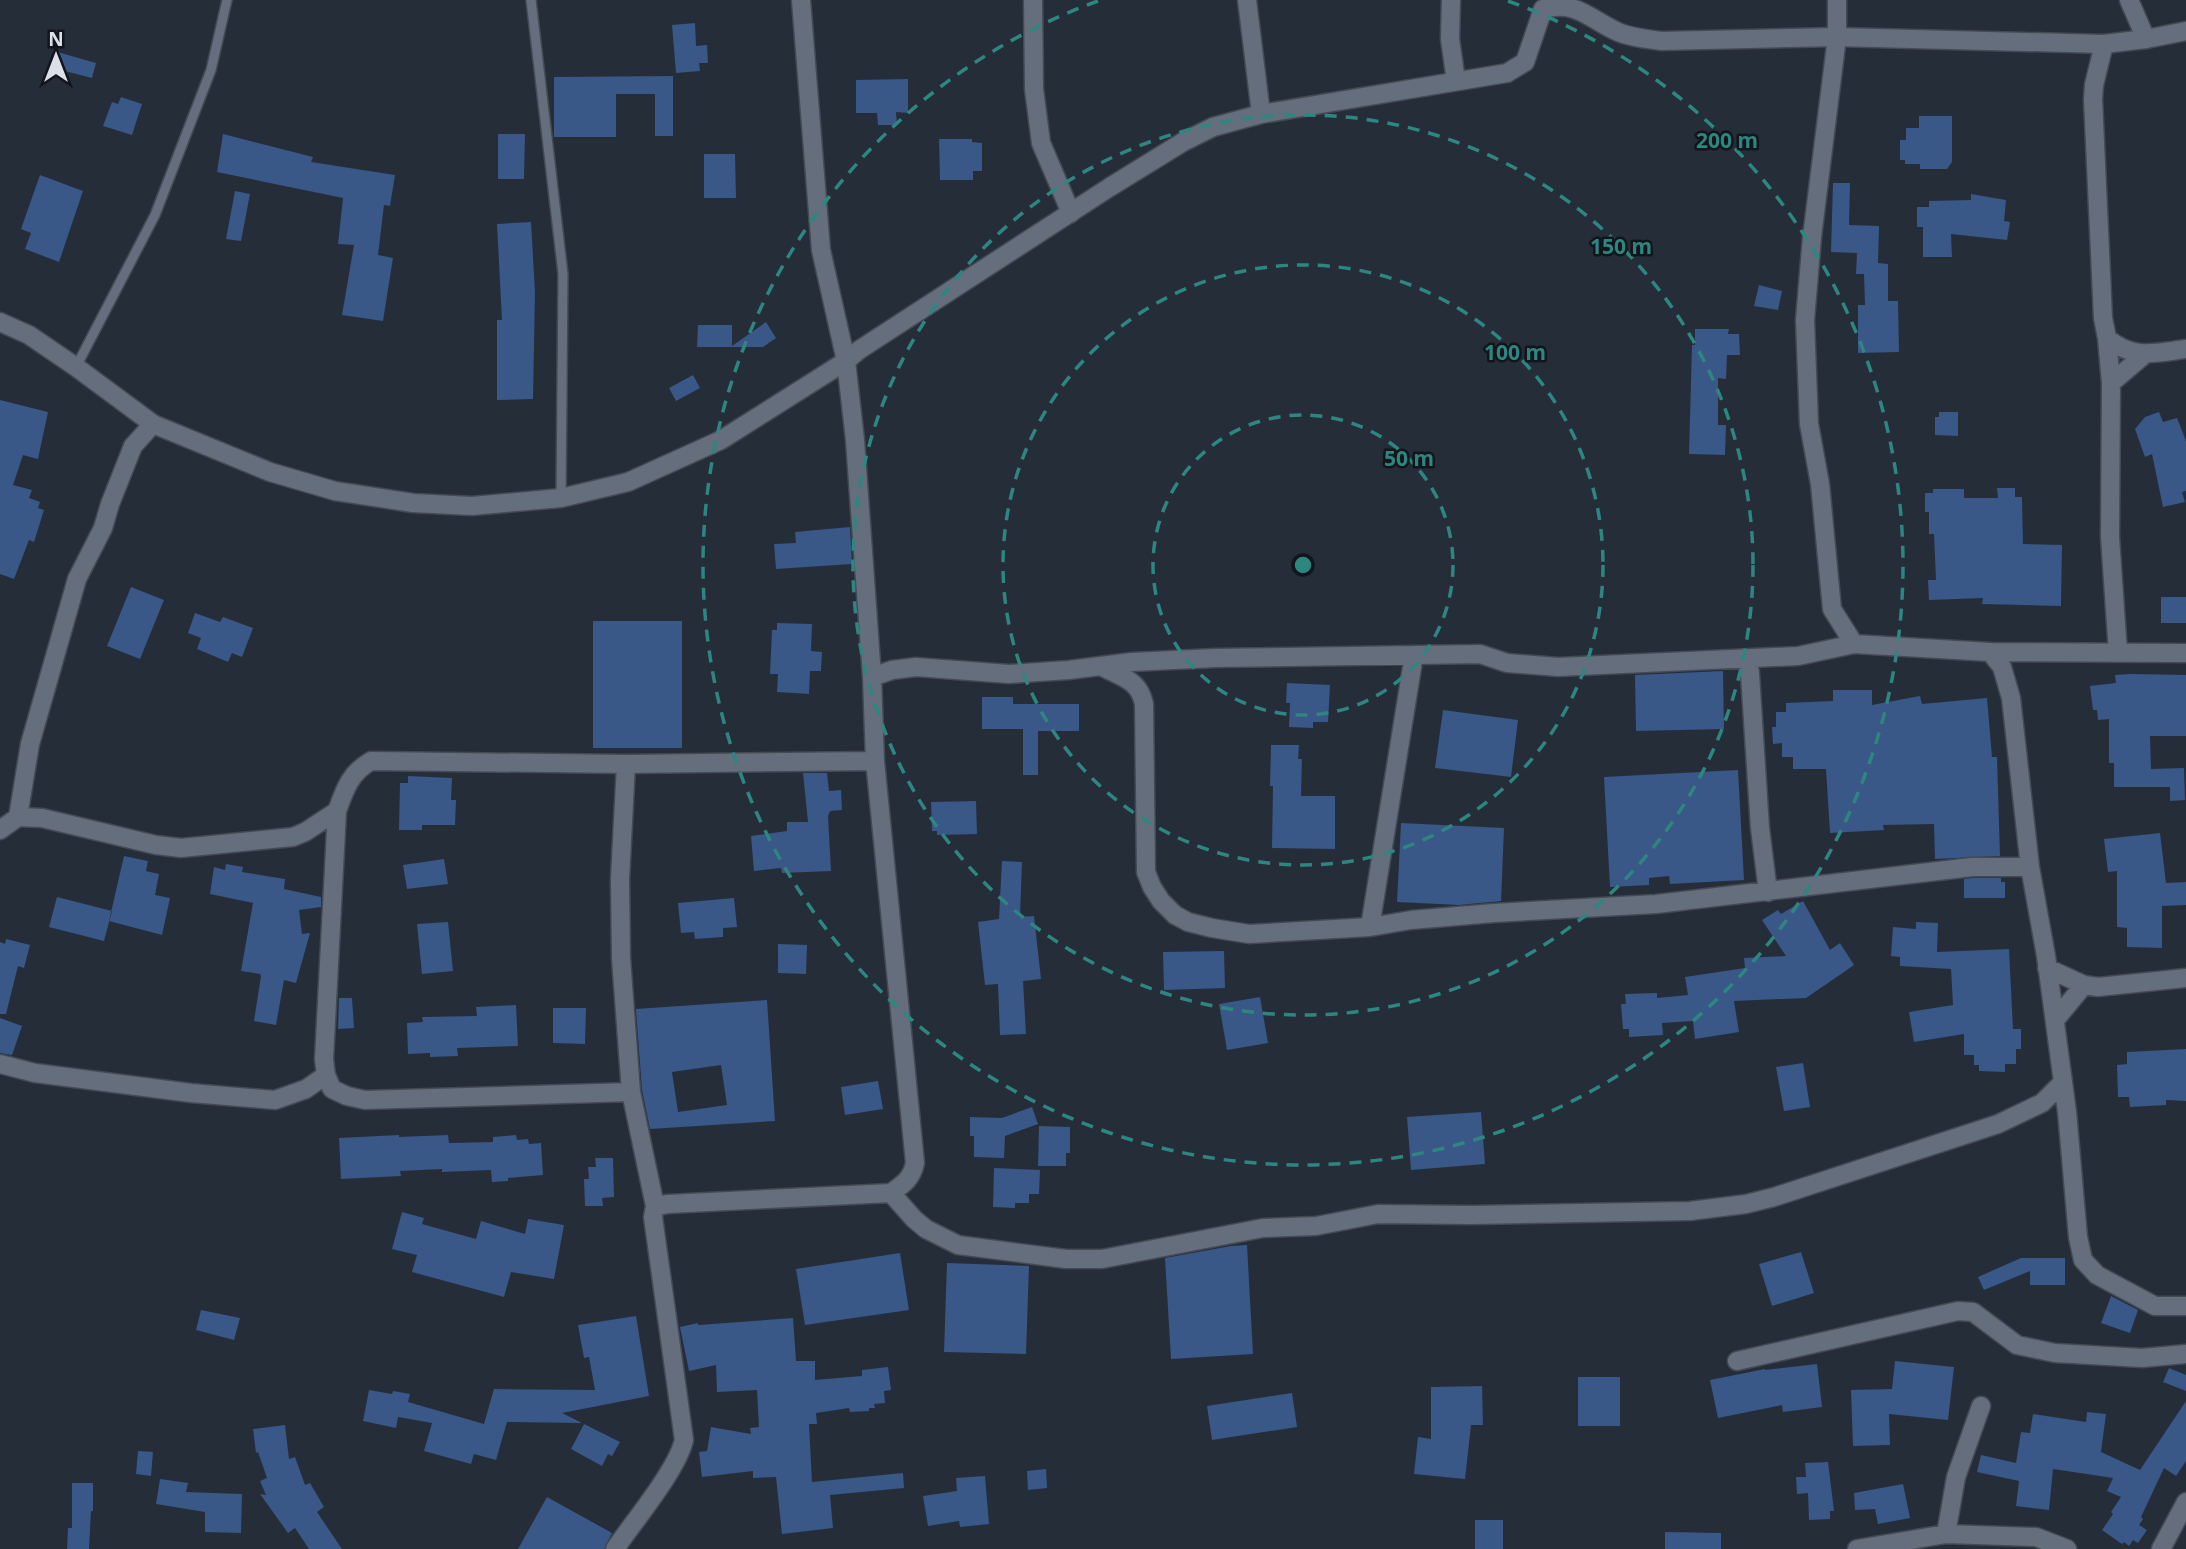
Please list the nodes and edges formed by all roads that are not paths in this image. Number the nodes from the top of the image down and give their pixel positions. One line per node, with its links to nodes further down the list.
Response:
1 (227, 0): 22 (lane)
2 (531, 0): 25 (lane)
3 (800, 0): 21 (street)
4 (1033, 0): 16 (street)
5 (1247, 0): 15 (street)
6 (1451, 0): 14 (street)
7 (1837, 0): 11 (street)
8 (2129, 0): 12 (street)
9 (1571, 2): 11 (street); 14 (street)
10 (2186, 31): 12 (street)
11 (1837, 37): 13 (street); 26 (street)
12 (2146, 39): 13 (street)
13 (2104, 44): 18 (street)
14 (1456, 81): 15 (street)
15 (1261, 114): 16 (street)
16 (1070, 214): 21 (street)
17 (0, 321): 22 (street)
18 (2107, 338): 20 (street); 23 (street)
19 (2186, 349): 20 (street)
20 (2144, 355): 23 (street)
21 (846, 361): 25 (street); 33 (street)
22 (76, 367): 24 (street)
23 (2110, 383): 28 (street)
24 (153, 424): 25 (street); 37 (street)
25 (561, 498)
26 (1854, 644): 27 (street); 31 (street)
27 (1990, 652): 28 (street); 39 (street)
28 (2118, 653): 29 (street)
29 (2186, 653)
30 (1415, 655): 31 (street); 32 (street); 41 (street)
31 (1749, 659): 40 (street)
32 (1103, 667): 33 (street); 41 (street)
33 (872, 677): 34 (street)
34 (875, 761): 35 (street); 50 (street)
35 (626, 764): 36 (street); 49 (street)
36 (337, 811): 37 (street); 47 (street)
37 (18, 817): 38 (street)
38 (0, 830)
39 (2030, 867): 40 (street); 42 (street)
40 (1768, 892): 41 (street)
41 (1370, 927)
42 (2047, 968): 44 (street); 45 (street)
43 (2186, 978): 44 (street)
44 (2084, 985): 45 (street)
45 (2054, 1020): 48 (street)
46 (0, 1064): 47 (street)
47 (326, 1075): 49 (street)
48 (2063, 1082): 50 (street); 52 (street)
49 (631, 1092): 51 (street)
50 (891, 1193): 51 (street)
51 (655, 1206): 58 (street)
52 (2186, 1307)
53 (2186, 1354): 54 (street)
54 (1738, 1361)
55 (1981, 1406): 57 (street)
56 (2186, 1502): 61 (street)
57 (1946, 1534): 59 (street); 60 (street)
58 (615, 1549)
59 (1857, 1549)
60 (2067, 1549)
61 (2161, 1549)

